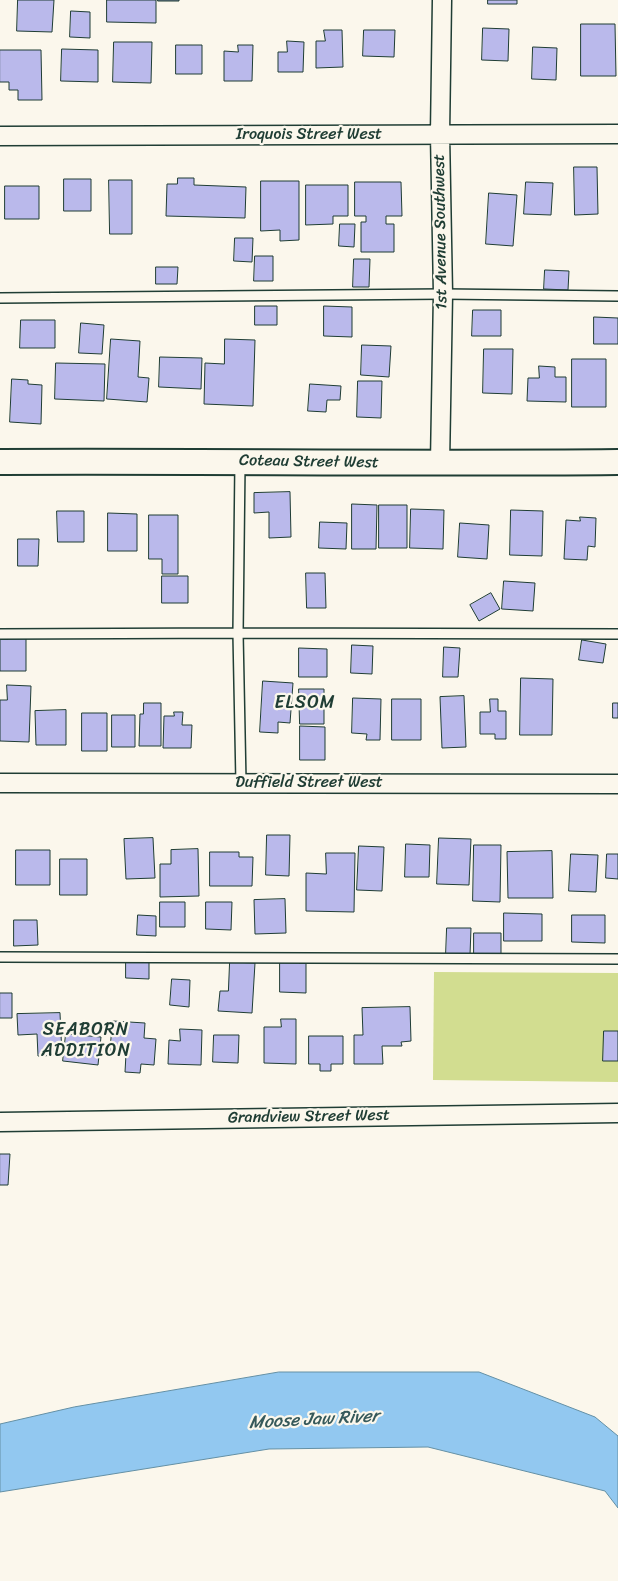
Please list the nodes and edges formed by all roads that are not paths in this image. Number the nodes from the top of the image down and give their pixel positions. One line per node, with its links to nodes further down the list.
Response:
1 (442, 0): 2 (street, 1st Avenue Southwest)
2 (440, 134): 3 (street, Iroquois Street West); 4 (street, Iroquois Street West); 5 (street, 1st Avenue Southwest)
3 (618, 134)
4 (0, 136)
5 (443, 294): 6 (lane); 7 (lane); 11 (street, 1st Avenue Southwest)
6 (618, 296)
7 (0, 298)
8 (240, 461): 9 (street, Coteau Street West); 11 (street, Coteau Street West); 12 (lane)
9 (0, 462)
10 (618, 462): 11 (street, Coteau Street West)
11 (440, 464)
12 (238, 633): 13 (lane); 14 (lane); 16 (lane)
13 (0, 634)
14 (618, 634)
15 (0, 783): 16 (street, Duffield Street West)
16 (240, 783): 17 (street, Duffield Street West)
17 (618, 784)
18 (0, 957): 19 (lane)
19 (618, 959)
20 (618, 1113): 21 (street, Grandview Street West)
21 (0, 1122)

